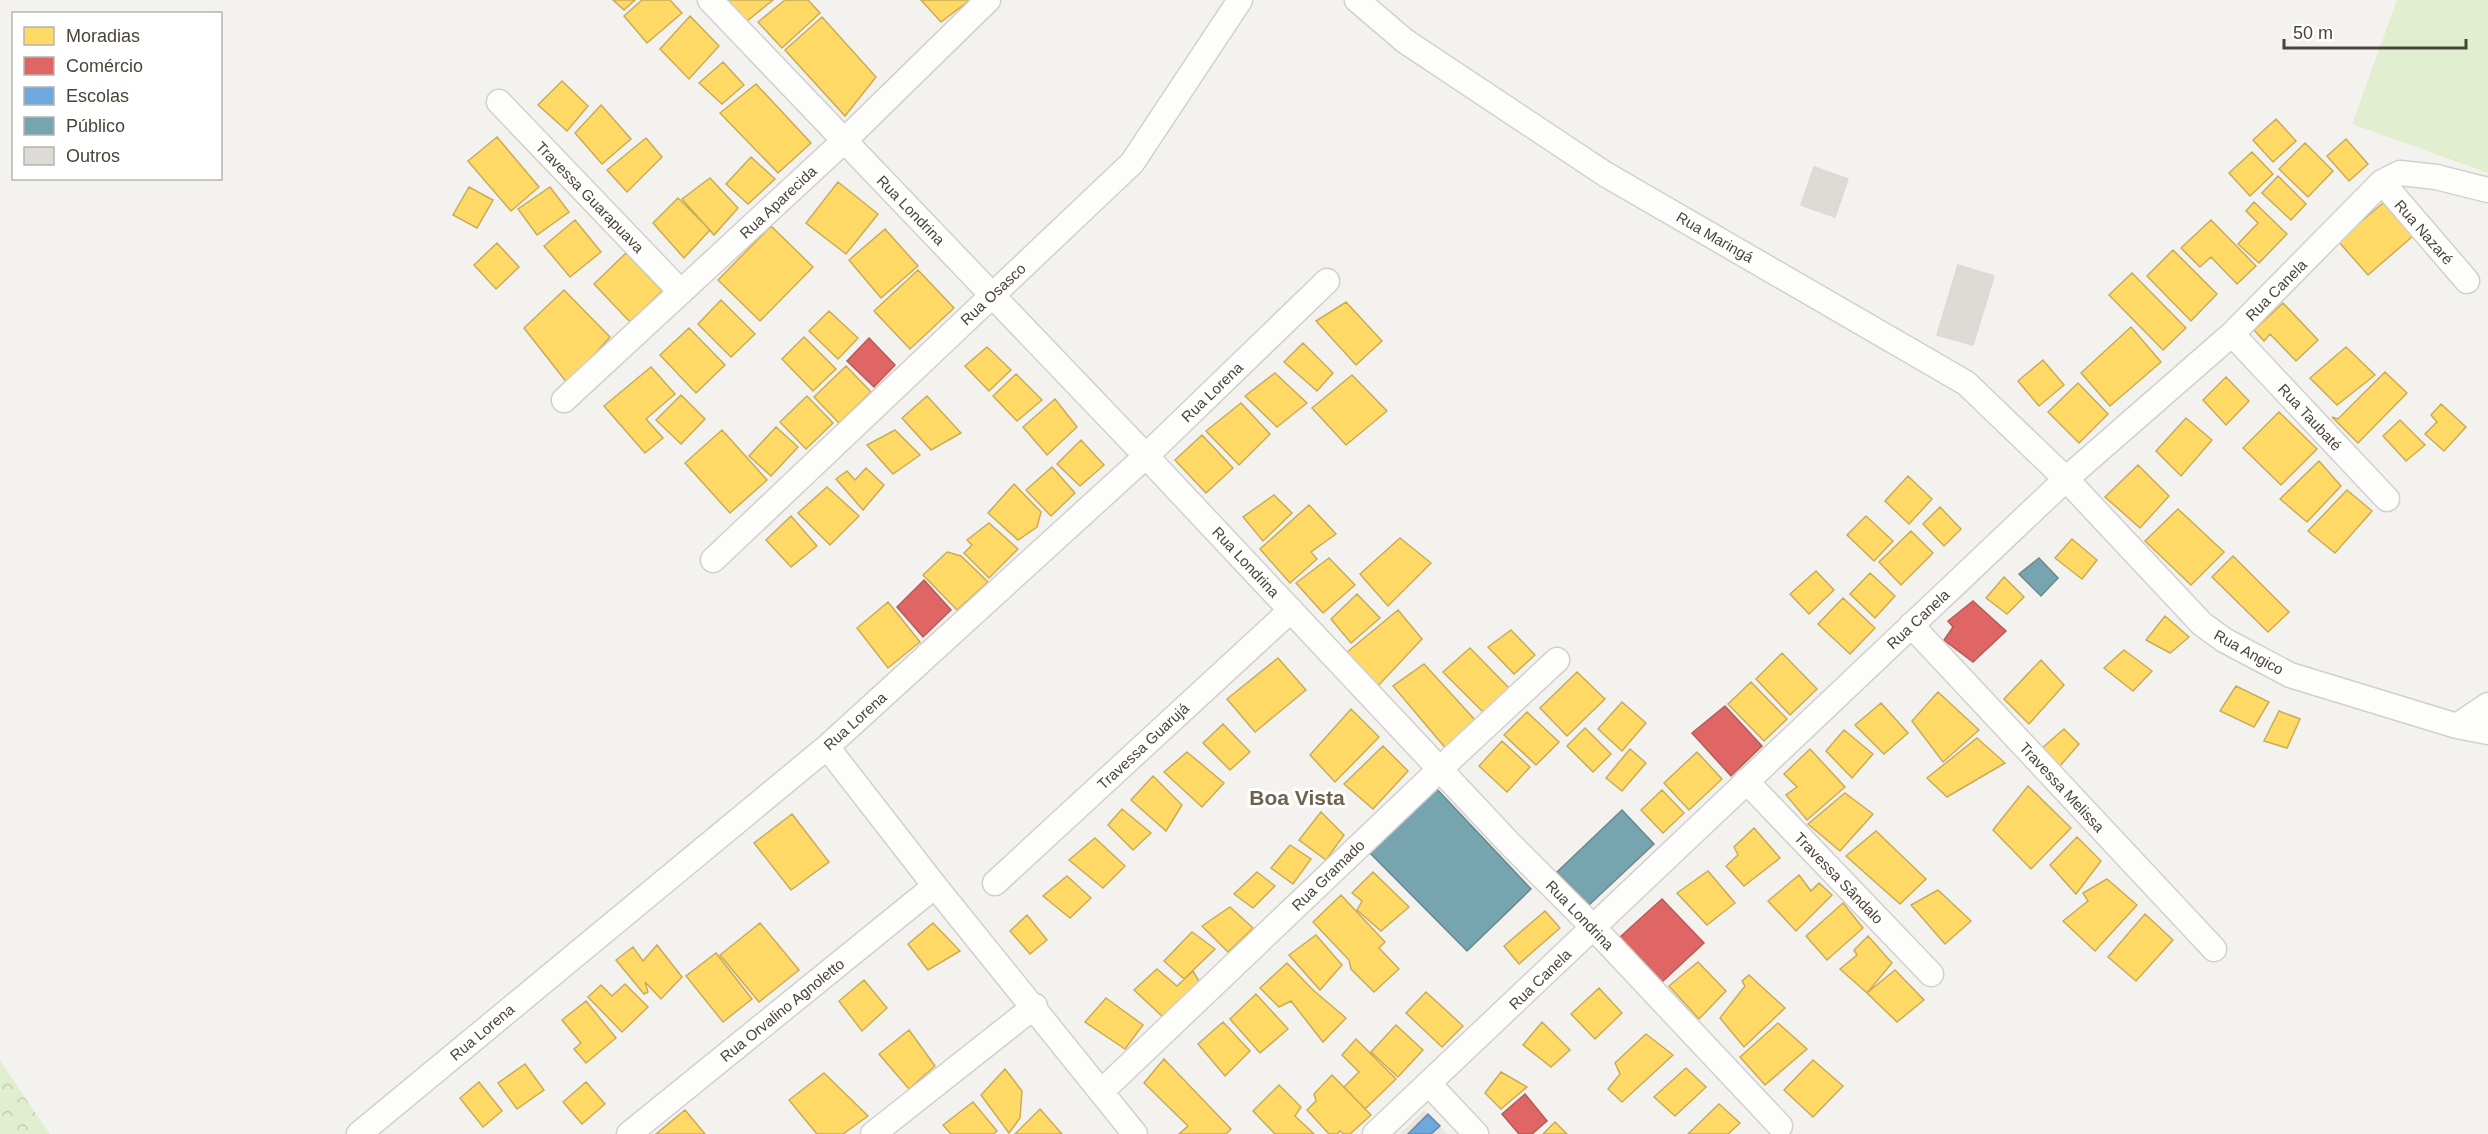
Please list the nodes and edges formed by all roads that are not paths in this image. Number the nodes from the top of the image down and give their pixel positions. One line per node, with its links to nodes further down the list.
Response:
1 (710, 0): 6 (street, Rua Londrina)
2 (988, 0): 6 (street, Rua Aparecida)
3 (1240, 0): 12 (street, Rua Osasco)
4 (1357, 0): 16 (street, Rua Maringá)
5 (499, 102): 11 (street, Travessa Guarapuava)
6 (845, 140): 11 (street, Rua Aparecida); 12 (street, Rua Londrina)
7 (2382, 182): 8 (street, Rua Canela); 10 (street, Rua Nazaré); 13 (street, Rua Canela)
8 (2488, 190)
9 (1327, 281): 15 (street, Rua Lorena)
10 (2467, 281)
11 (681, 292): 14 (street, Rua Aparecida)
12 (992, 295): 15 (street, Rua Londrina); 18 (street, Rua Osasco)
13 (2232, 334): 16 (street, Rua Canela); 17 (street, Rua Taubaté)
14 (564, 400)
15 (1146, 456): 19 (street, Rua Londrina); 25 (street, Rua Lorena)
16 (2066, 479): 20 (street, Rua Canela); 23 (street, Rua Angico)
17 (2387, 499)
18 (713, 560)
19 (1291, 610): 26 (street, Rua Londrina); 28 (street, Travessa Guarujá)
20 (1911, 625): 27 (street, Rua Canela); 31 (street, Travessa Melissa)
21 (1557, 660): 26 (street, Rua Gramado)
22 (2488, 705): 23 (street)
23 (2457, 726): 24 (street, Rua Angico)
24 (2488, 732)
25 (827, 747): 29 (street); 37 (street, Rua Lorena)
26 (1440, 769): 30 (street, Rua Londrina); 35 (street, Rua Gramado)
27 (1746, 781): 30 (street, Rua Canela); 32 (street, Travessa Sândalo)
28 (995, 883)
29 (935, 886): 33 (street); 38 (street, Rua Orvalino Agnoletto)
30 (1593, 927): 34 (street, Rua Canela); 36 (street, Rua Londrina)
31 (2214, 949)
32 (1931, 974)
33 (1035, 1006): 35 (street); 39 (street)
34 (1429, 1084): 41 (street, Rua Canela); 42 (street)
35 (1101, 1092): 40 (street)
36 (1780, 1126)
37 (359, 1134)
38 (629, 1134)
39 (873, 1134)
40 (1135, 1134)
41 (1375, 1134)
42 (1476, 1134)

